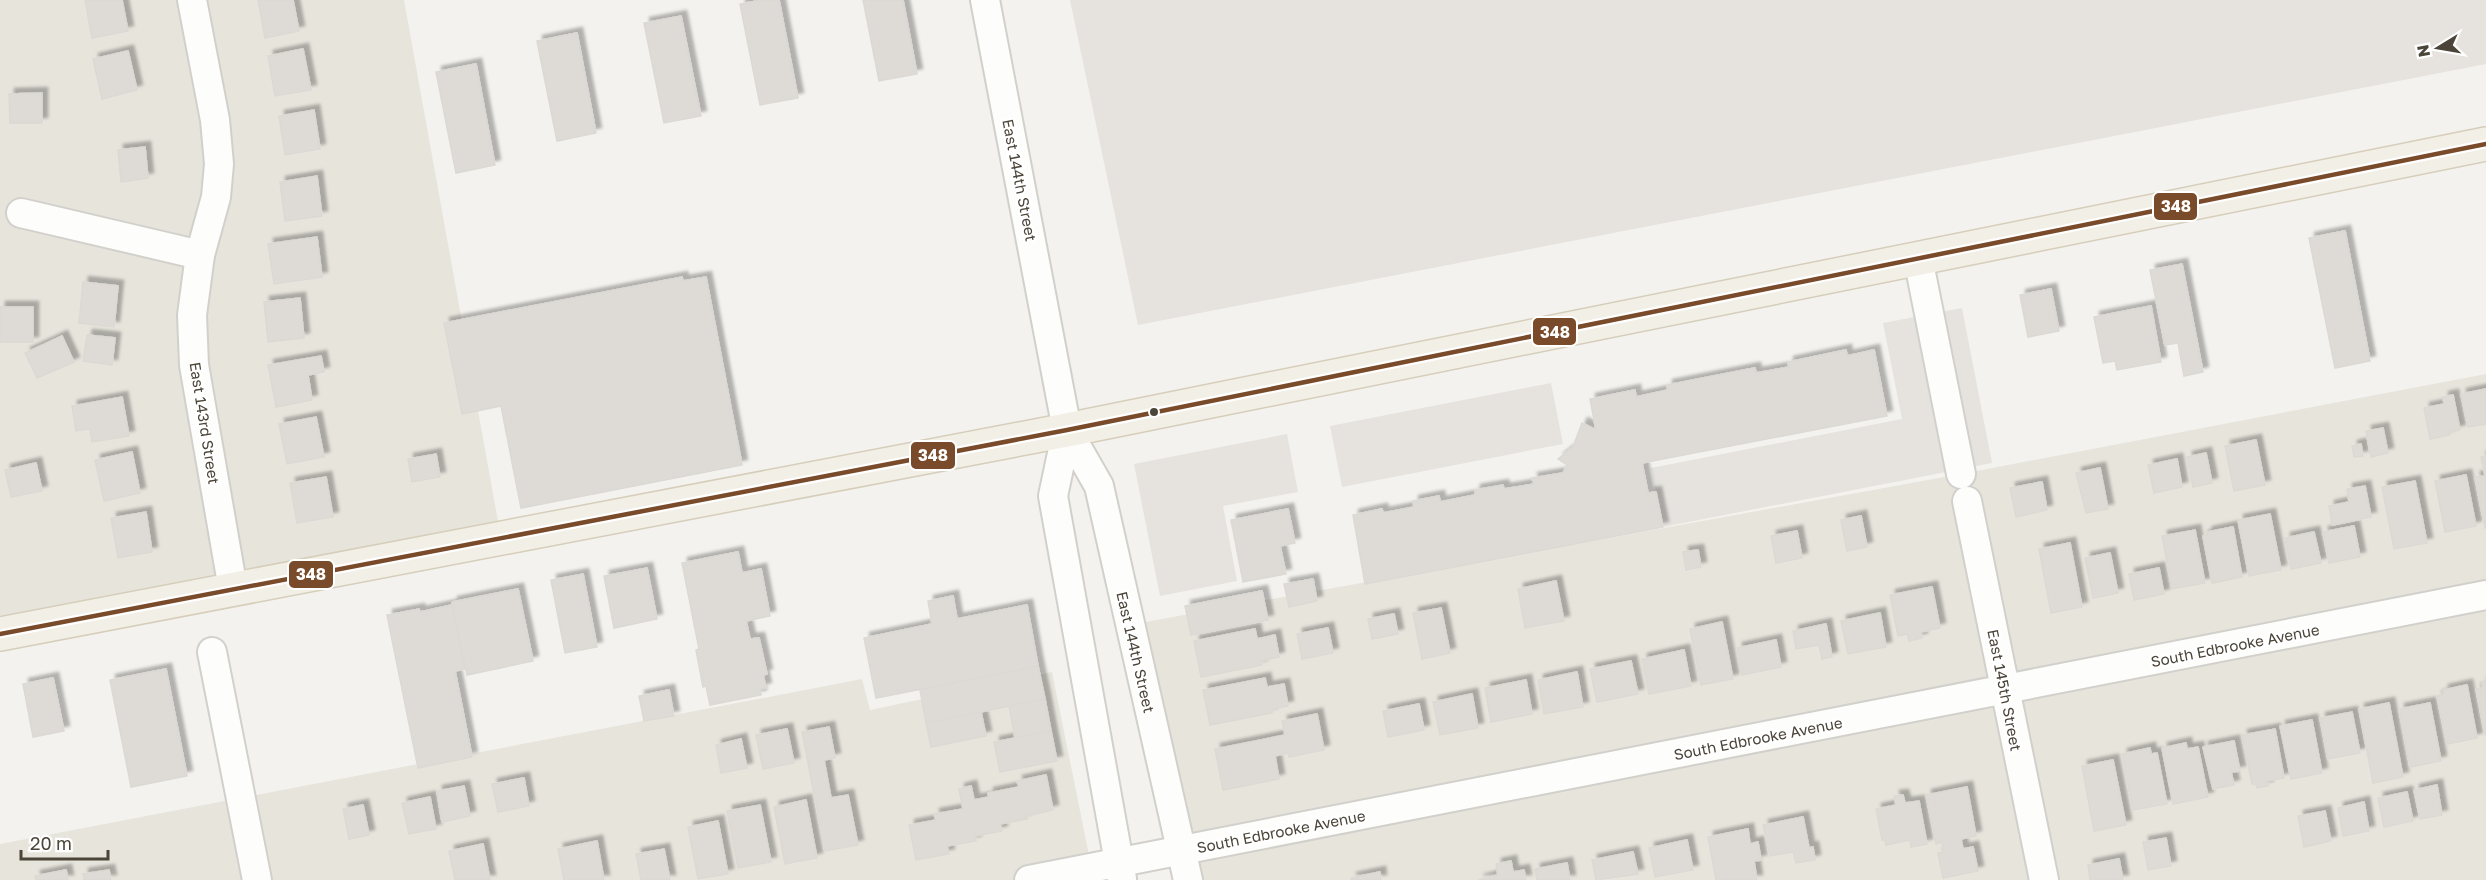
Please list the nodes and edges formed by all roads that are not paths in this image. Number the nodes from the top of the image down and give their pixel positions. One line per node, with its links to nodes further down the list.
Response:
1 (192, 0): 5 (street, East 143rd Street)
2 (985, 0): 7 (street, East 144th Street)
3 (2486, 144): 6 (main road)
4 (21, 213): 5 (street)
5 (200, 255): 8 (street, East 143rd Street)
6 (1918, 258): 7 (main road); 12 (street, East 145th Street)
7 (1067, 430): 8 (main road); 13 (street, East 144th Street); 14 (street, East 144th Street)
8 (233, 589): 10 (main road)
9 (2486, 596): 12 (street, South Edbrooke Avenue)
10 (0, 634)
11 (212, 652): 15 (street)
12 (2005, 690): 13 (street, South Edbrooke Avenue); 18 (street, East 145th Street)
13 (1182, 850): 14 (street, South Edbrooke Avenue); 17 (street, East 144th Street)
14 (1120, 871): 16 (street, South Edbrooke Avenue)
15 (257, 880)
16 (1029, 880)
17 (1188, 880)
18 (2044, 880)

